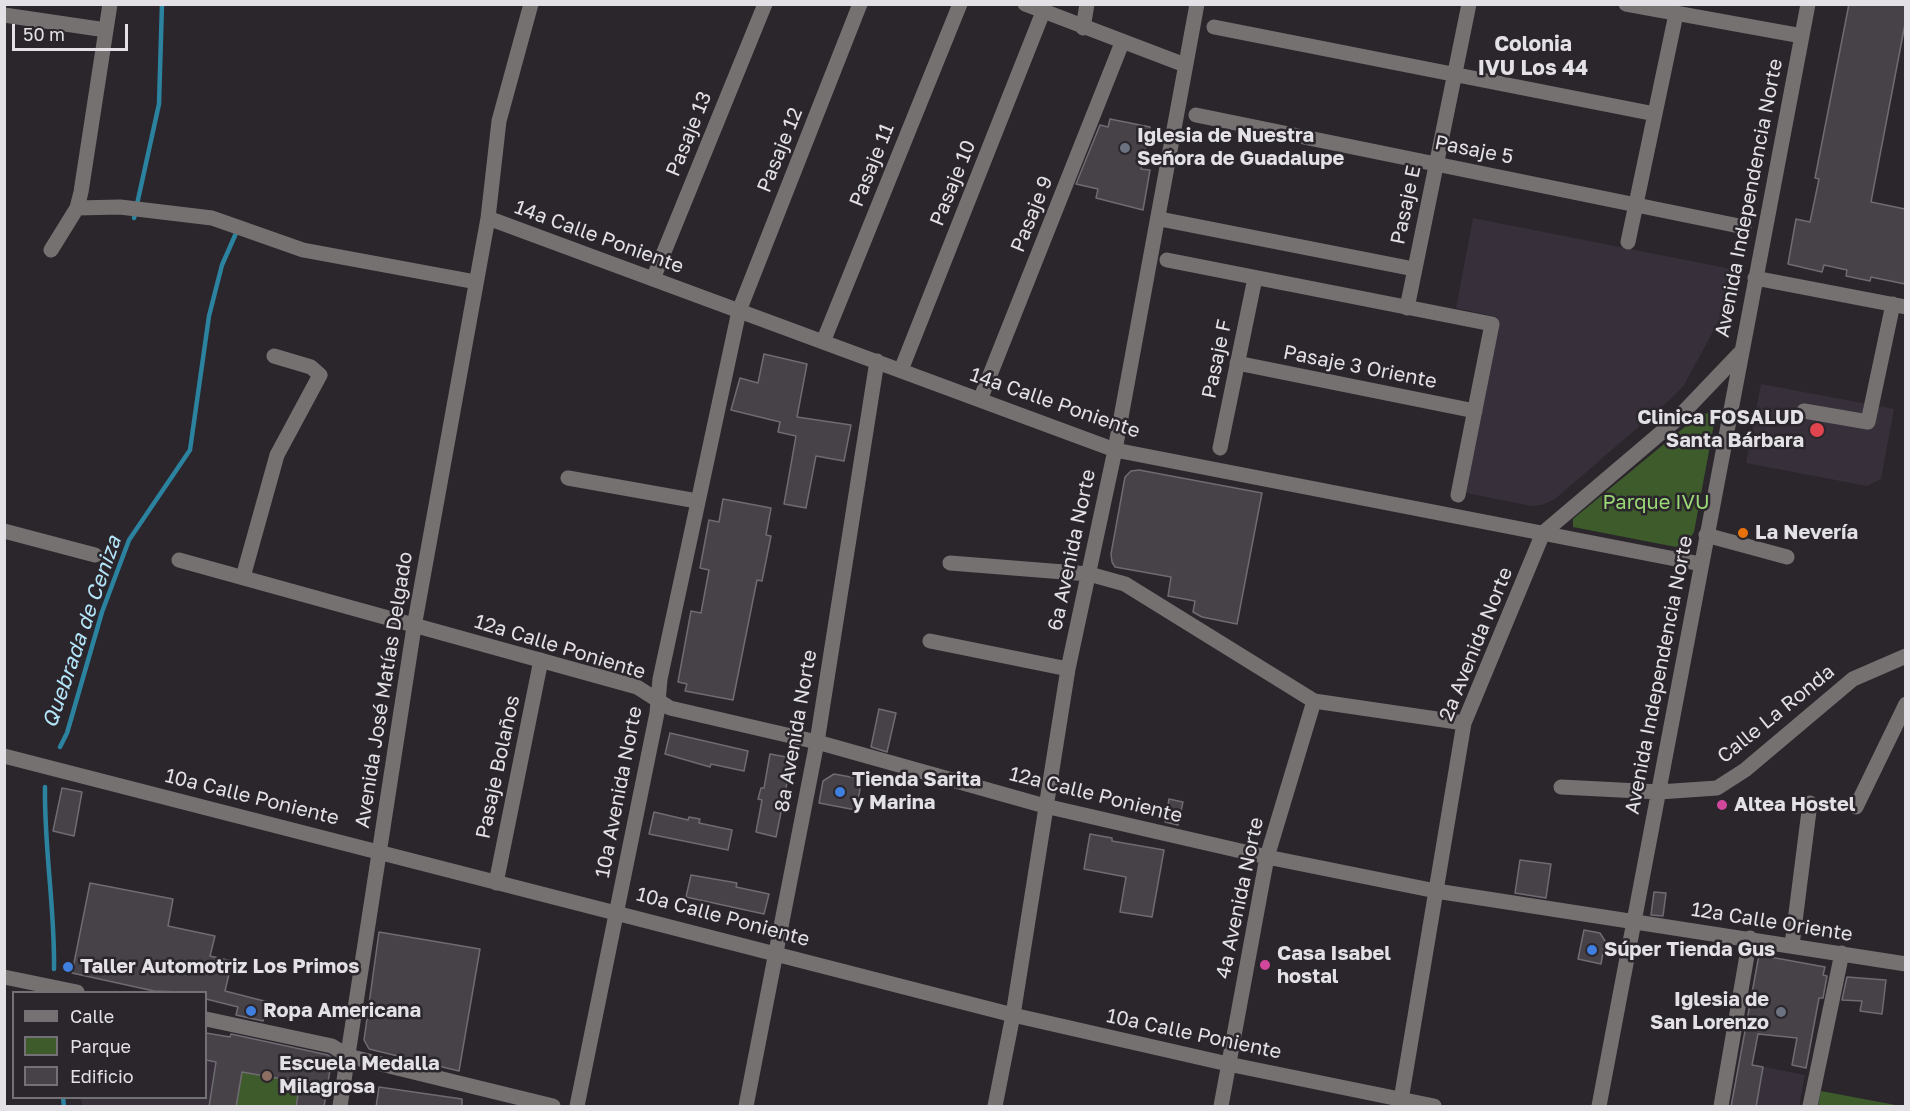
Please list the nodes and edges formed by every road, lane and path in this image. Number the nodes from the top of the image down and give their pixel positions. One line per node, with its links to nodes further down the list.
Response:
1 (110, 4): 17 (street)
2 (531, 4): 27 (street, Avenida José Matías Delgado)
3 (765, 4): 36 (street, Pasaje 13)
4 (860, 4): 40 (street, Pasaje 12)
5 (960, 4): 41 (street, Pasaje 11)
6 (1025, 4): 12 (street)
7 (1087, 4): 16 (street)
8 (1197, 4): 20 (street, 6a Avenida Norte)
9 (1469, 4): 21 (street, Pasaje E)
10 (1626, 4): 13 (street)
11 (1808, 4): 18 (street, Avenida Independencia Norte)
12 (1043, 12): 16 (street); 46 (street, Pasaje 10)
13 (1676, 14): 18 (street); 22 (street)
14 (4, 15): 17 (street)
15 (1214, 27): 21 (street)
16 (1083, 28): 19 (street)
17 (106, 30): 26 (street)
18 (1802, 36): 35 (street, Avenida Independencia Norte)
19 (1122, 43): 20 (street); 47 (street, Pasaje 9)
20 (1185, 65): 28 (street, 6a Avenida Norte)
21 (1454, 75): 22 (street); 24 (street, Pasaje E)
22 (1655, 114): 25 (street)
23 (1196, 115): 24 (street, Pasaje 5)
24 (1436, 164): 25 (street, Pasaje 5); 33 (street, Pasaje E)
25 (1636, 205): 29 (street, Pasaje 5); 30 (street)
26 (77, 208): 31 (street); 37 (street)
27 (488, 218): 36 (street, 14a Calle Poniente); 37 (street, Avenida José Matías Delgado)
28 (1160, 219): 33 (street); 51 (street, 6a Avenida Norte)
29 (1743, 226)
30 (1628, 242)
31 (51, 250)
32 (1167, 260): 34 (street)
33 (1414, 269): 39 (street, Pasaje E)
34 (1255, 278): 39 (street); 45 (street, Pasaje F)
35 (1755, 278): 38 (street); 42 (street, Avenida Independencia Norte)
36 (653, 279): 40 (street, 14a Calle Poniente)
37 (476, 282): 65 (street, Avenida José Matías Delgado)
38 (1899, 305): 49 (street)
39 (1407, 308): 48 (street)
40 (738, 311): 41 (street, 14a Calle Poniente); 54 (street, 10a Avenida Norte)
41 (823, 342): 44 (street, 14a Calle Poniente)
42 (1740, 353): 56 (street, 2a Avenida Norte); 57 (street, Avenida Independencia Norte)
43 (274, 356): 64 (street)
44 (877, 361): 46 (street, 14a Calle Poniente); 74 (street, 8a Avenida Norte)
45 (1237, 363): 48 (street, Pasaje 3 Oriente); 50 (street, Pasaje F)
46 (901, 370): 47 (street, 14a Calle Poniente)
47 (980, 400): 51 (street, 14a Calle Poniente)
48 (1475, 411): 53 (street)
49 (1804, 411)
50 (1220, 448)
51 (1115, 450): 56 (street, 14a Calle Poniente); 63 (street, 6a Avenida Norte)
52 (568, 478): 54 (street)
53 (1458, 495)
54 (697, 501): 70 (street, 10a Avenida Norte)
55 (4, 531): 58 (street)
56 (1543, 533): 62 (street, 14a Calle Poniente); 73 (street, 2a Avenida Norte)
57 (1706, 535): 59 (street); 62 (street, Avenida Independencia Norte)
58 (95, 555)
59 (1787, 557)
60 (178, 560): 64 (street, 12a Calle Poniente)
61 (950, 564): 63 (street)
62 (1701, 564): 77 (street, Avenida Independencia Norte)
63 (1089, 574): 69 (street, 6a Avenida Norte); 71 (street)
64 (243, 577): 65 (street, 12a Calle Poniente)
65 (414, 627): 68 (street, 12a Calle Poniente); 81 (street, Avenida José Matías Delgado)
66 (930, 641): 69 (street)
67 (1905, 656): 77 (street, Calle La Ronda)
68 (541, 660): 70 (street, 12a Calle Poniente); 83 (street, Pasaje Bolaños)
69 (1068, 669): 79 (street, 6a Avenida Norte)
70 (659, 701): 74 (street, 12a Calle Poniente); 85 (street, 10a Avenida Norte)
71 (1314, 701): 73 (street); 82 (street, 4a Avenida Norte)
72 (1905, 704): 80 (street)
73 (1464, 723): 84 (street, 2a Avenida Norte)
74 (817, 742): 79 (street, 12a Calle Poniente); 89 (street, 8a Avenida Norte)
75 (4, 756): 81 (street, 10a Calle Poniente)
76 (1561, 786): 77 (street, Calle La Ronda)
77 (1659, 792): 86 (street, Avenida Independencia Norte)
78 (1810, 803): 88 (street)
79 (1045, 806): 82 (street, 12a Calle Poniente); 94 (street, 6a Avenida Norte)
80 (1856, 807)
81 (379, 851): 83 (street, 10a Calle Poniente); 96 (street, Avenida José Matías Delgado)
82 (1267, 857): 84 (street, 12a Calle Poniente); 97 (street, 4a Avenida Norte)
83 (496, 883): 85 (street, 10a Calle Poniente)
84 (1436, 891): 86 (street, 12a Calle Poniente); 98 (street, 2a Avenida Norte)
85 (616, 911): 89 (street, 10a Calle Poniente); 101 (street, 10a Avenida Norte)
86 (1633, 923): 87 (street, 12a Calle Oriente); 106 (street, Avenida Independencia Norte)
87 (1750, 938): 88 (street, 12a Calle Oriente); 107 (street)
88 (1792, 945): 90 (street, 12a Calle Oriente)
89 (778, 952): 94 (street, 10a Calle Poniente); 102 (street, 8a Avenida Norte)
90 (1842, 953): 91 (street, 12a Calle Oriente); 108 (street)
91 (1905, 964)
92 (4, 977): 93 (street)
93 (68, 991)
94 (1013, 1015): 97 (street, 10a Calle Poniente); 103 (street, 6a Avenida Norte)
95 (207, 1019): 96 (street)
96 (348, 1056): 99 (street, Avenida José Matías Delgado); 100 (street)
97 (1228, 1064): 98 (street, 10a Calle Poniente); 104 (street, 4a Avenida Norte)
98 (1401, 1103): 105 (street, 10a Calle Poniente)
99 (340, 1107)
100 (553, 1107)
101 (577, 1107)
102 (746, 1107)
103 (995, 1107)
104 (1221, 1107)
105 (1434, 1107)
106 (1599, 1107)
107 (1721, 1107)
108 (1810, 1107)

